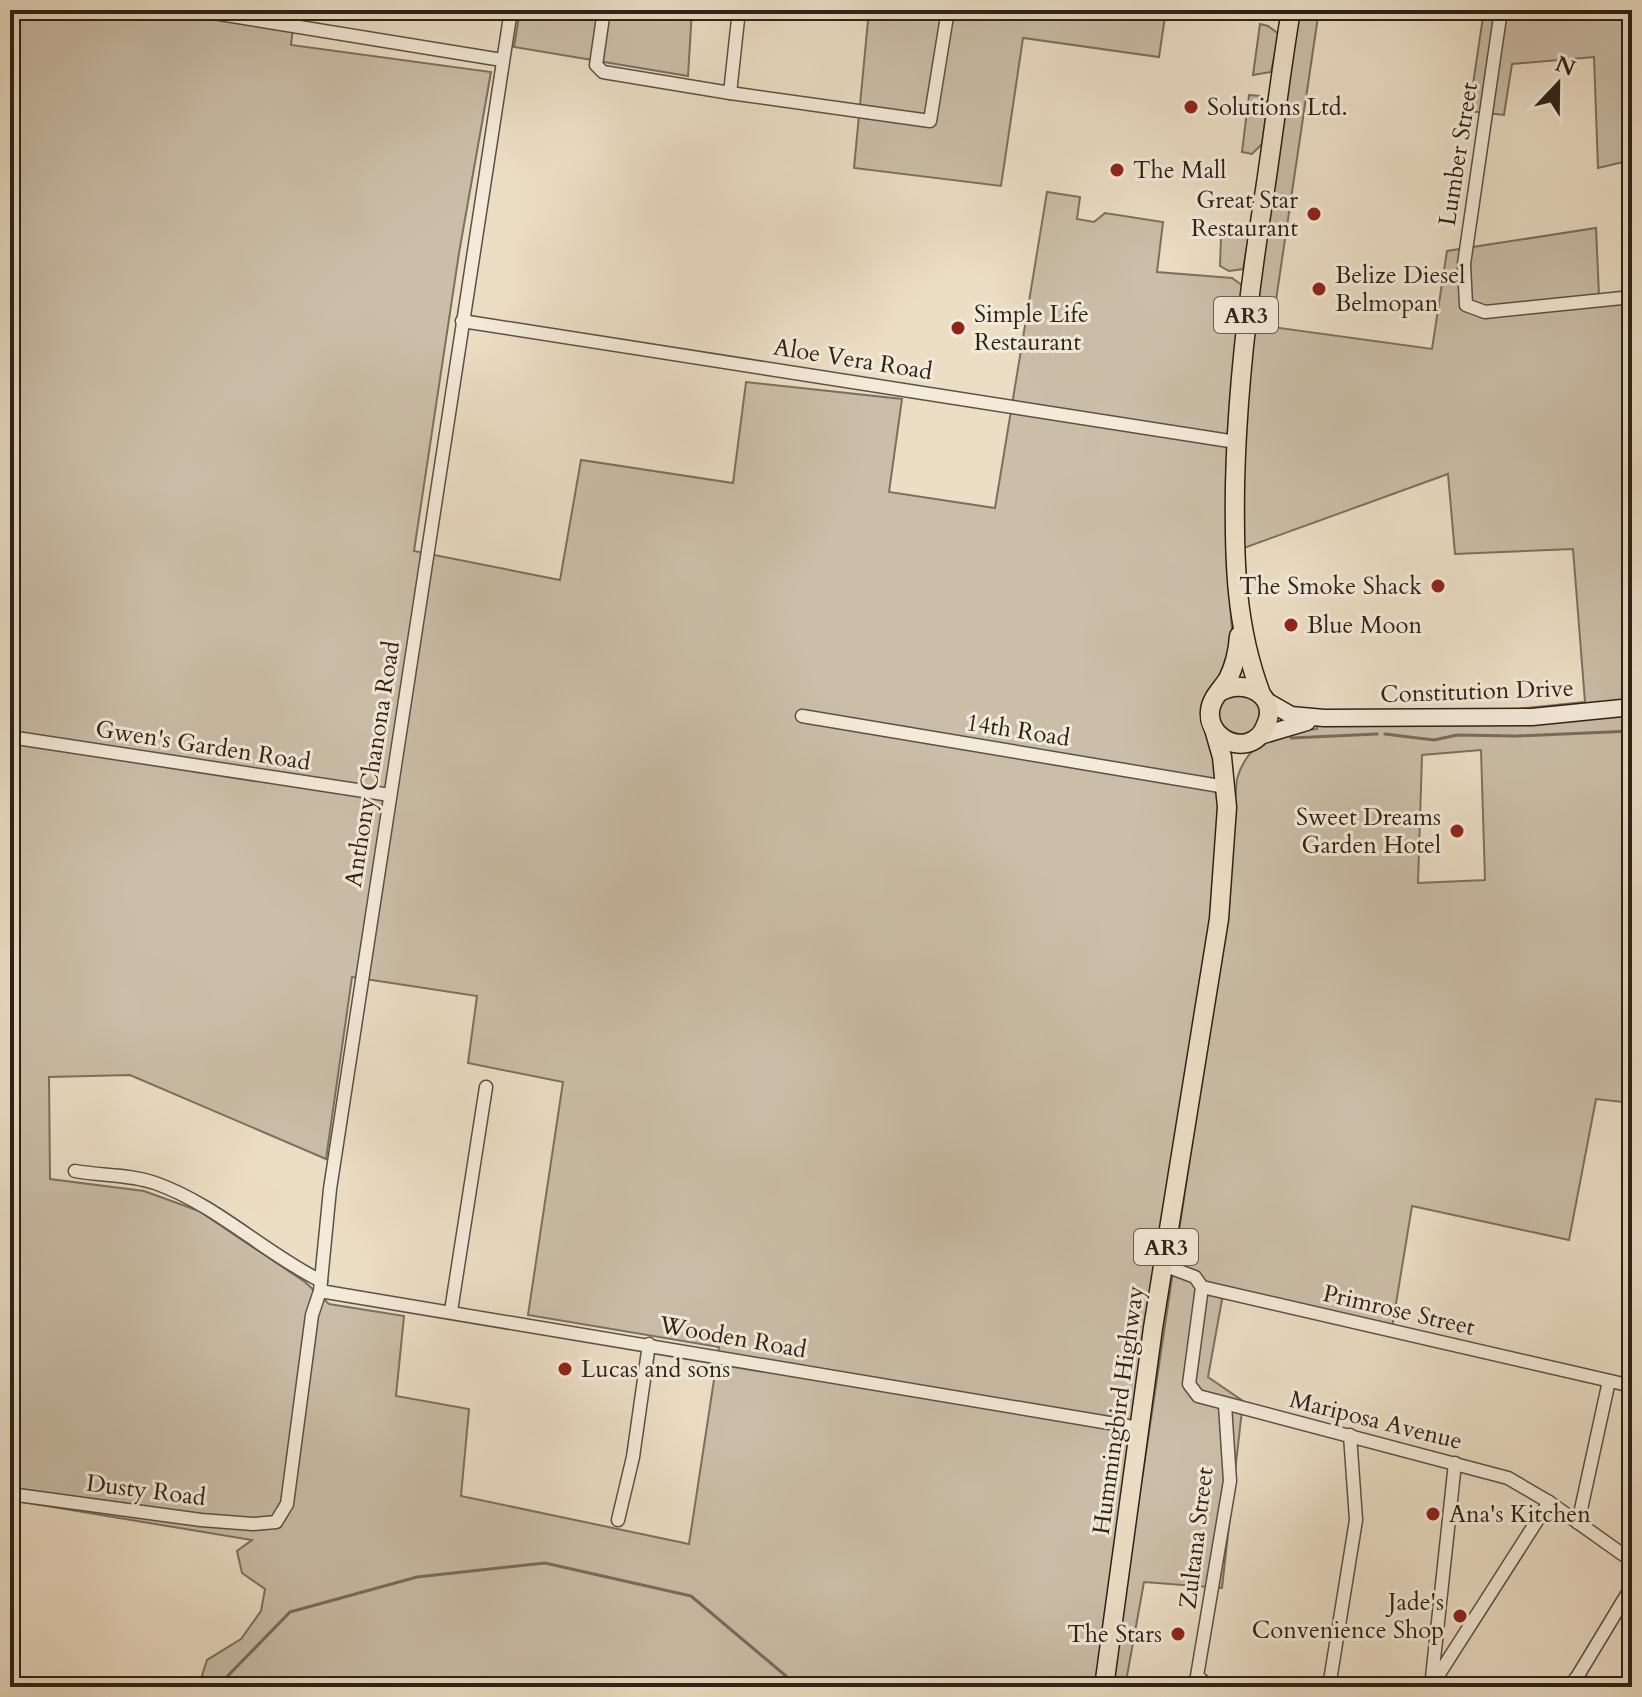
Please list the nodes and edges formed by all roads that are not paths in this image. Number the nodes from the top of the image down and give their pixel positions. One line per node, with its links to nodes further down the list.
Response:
1 (195, 10): 8 (street)
2 (511, 10): 8 (street, Anthony Chanona Road)
3 (604, 10): 9 (street)
4 (739, 10): 9 (street)
5 (948, 10): 9 (street)
6 (1291, 10): 12 (main road, AR3)
7 (1501, 10): 10 (street, Lumber Street)
8 (502, 60): 11 (street, Anthony Chanona Road)
9 (730, 93)
10 (1632, 297)
11 (462, 321): 12 (street, Aloe Vera Road); 23 (street, Anthony Chanona Road)
12 (1236, 442): 13 (main road, AR3)
13 (1240, 622): 14 (main road, AR3); 15 (main road, AR3)
14 (1218, 693): 15 (main road); 19 (main road)
15 (1263, 697): 18 (main road, Constitution Drive); 21 (main road)
16 (1632, 707): 18 (main road, Constitution Drive)
17 (802, 716): 22 (street, 14th Road)
18 (1324, 718): 21 (main road, Constitution Drive)
19 (1214, 729): 21 (main road); 22 (main road, Hummingbird Highway / AR3)
20 (10, 737): 23 (street, Gwen's Garden Road)
21 (1256, 738): 24 (main road, Hummingbird Highway / AR3)
22 (1226, 787): 24 (main road, Hummingbird Highway / AR3)
23 (390, 795): 28 (street, Anthony Chanona Road)
24 (1227, 807): 27 (main road, Hummingbird Highway / AR3)
25 (486, 1087): 30 (street)
26 (75, 1171): 28 (street, Wooden Road)
27 (1163, 1265): 29 (street, Primrose Street); 35 (main road, Hummingbird Highway / AR3)
28 (320, 1286): 30 (street, Wooden Road); 41 (street, Anthony Chanona Road)
29 (1202, 1287): 32 (street, Primrose Street); 34 (street, Mariposa Avenue)
30 (451, 1311): 31 (street, Wooden Road)
31 (649, 1344): 35 (street, Wooden Road); 40 (street)
32 (1609, 1381): 33 (street, Primrose Street); 42 (street)
33 (1632, 1386)
34 (1225, 1405): 36 (street, Mariposa Avenue); 47 (street, Zultana Street)
35 (1139, 1428): 46 (main road, Hummingbird Highway / AR3)
36 (1350, 1435): 37 (street, Mariposa Avenue); 48 (street)
37 (1455, 1463): 39 (street, Mariposa Avenue); 49 (street)
38 (10, 1494): 41 (street, Dusty Road)
39 (1549, 1502): 42 (street, Mariposa Avenue); 49 (street)
40 (618, 1520)
41 (276, 1522)
42 (1578, 1523): 43 (street, Mariposa Avenue)
43 (1632, 1561)
44 (1632, 1586): 45 (street)
45 (1573, 1683): 50 (street)
46 (1104, 1687)
47 (1210, 1687)
48 (1329, 1687)
49 (1431, 1687)
50 (1596, 1687)

